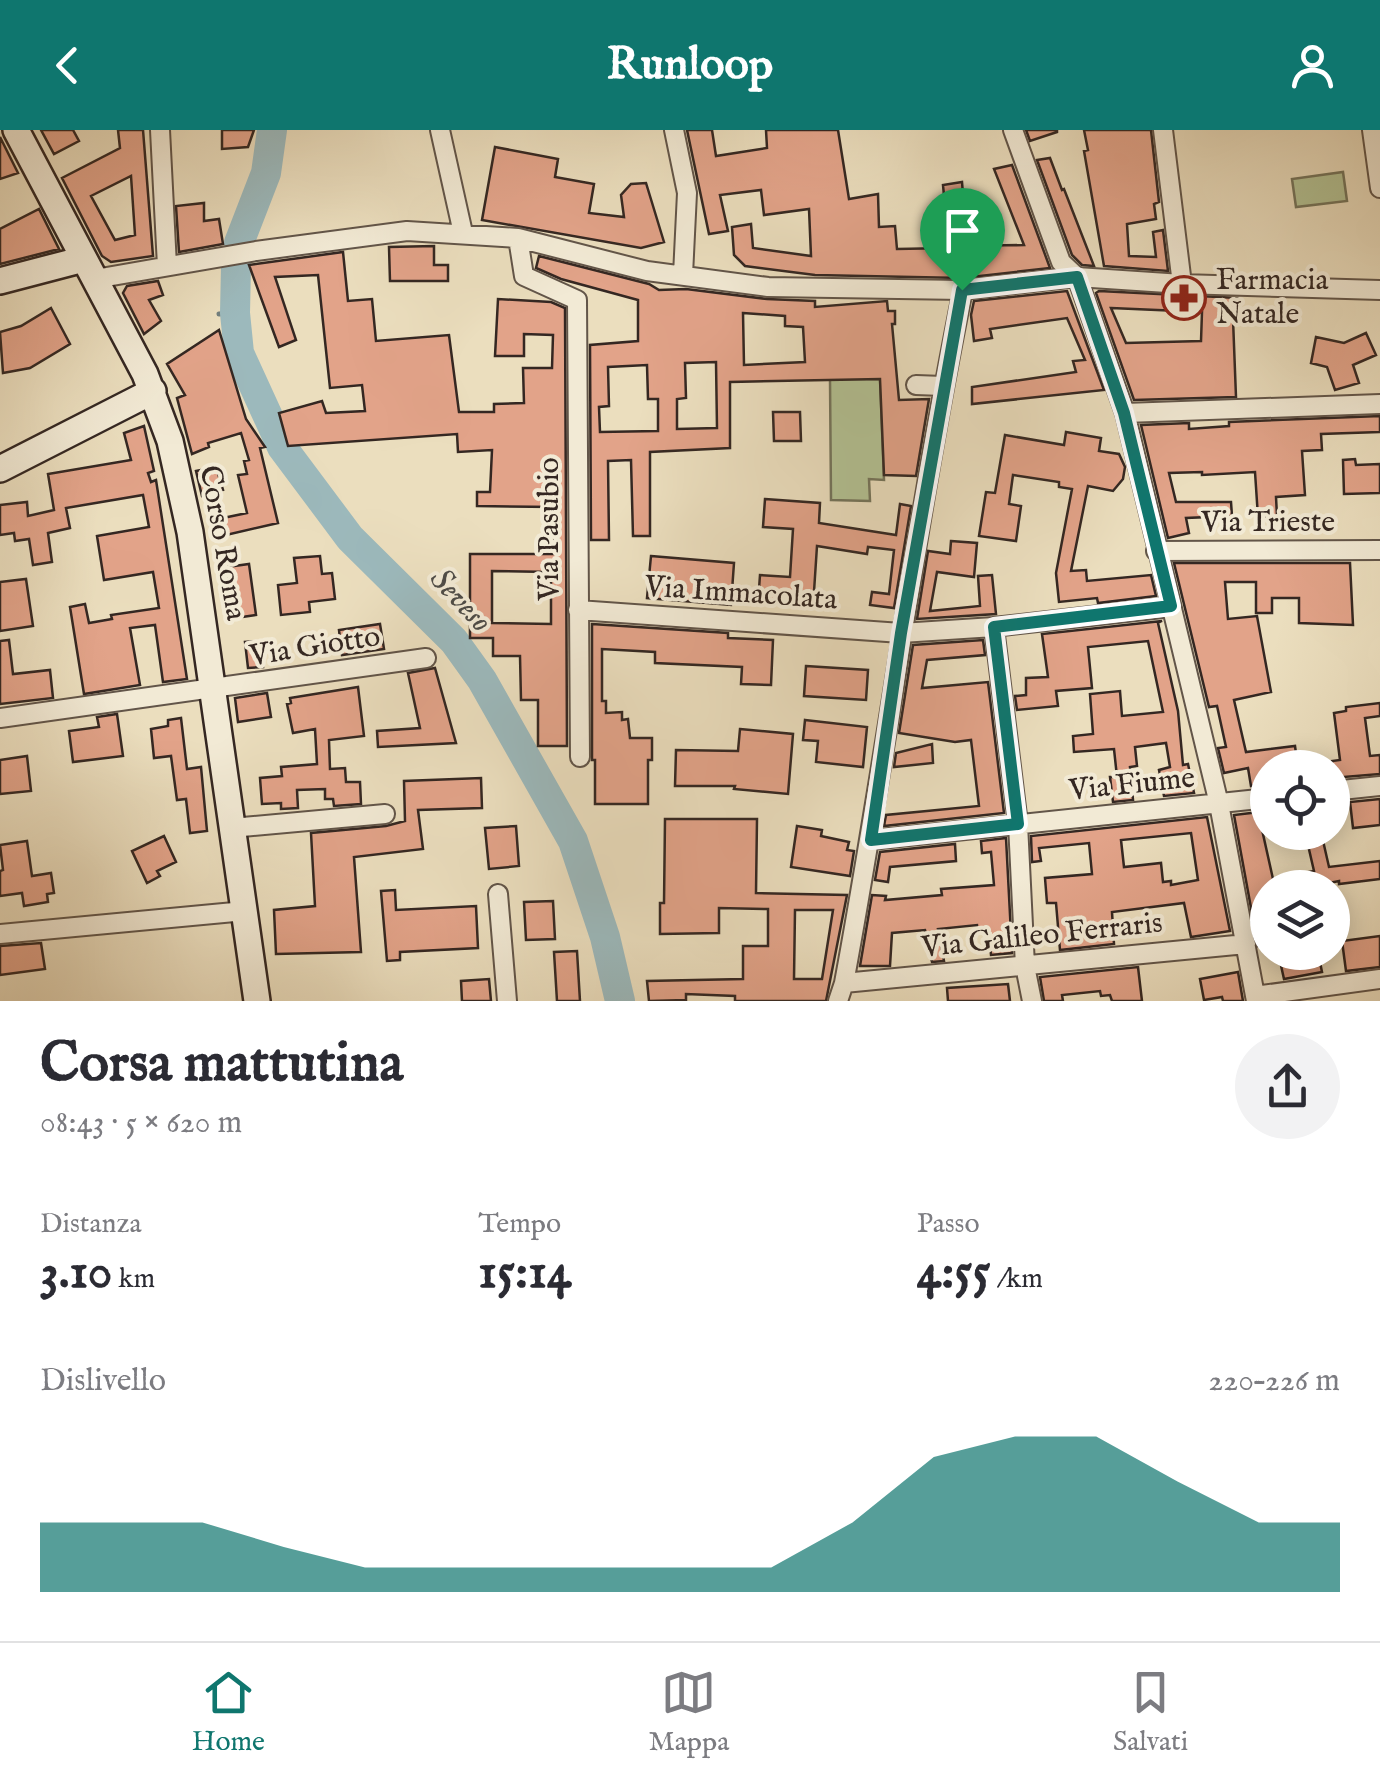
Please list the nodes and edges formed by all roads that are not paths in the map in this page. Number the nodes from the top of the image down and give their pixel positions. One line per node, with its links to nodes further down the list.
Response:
1 (16, 130): 12 (street, Corso Roma)
2 (160, 130): 11 (street)
3 (440, 130): 9 (street)
4 (674, 130): 13 (street)
5 (1013, 130): 14 (street)
6 (1163, 130): 16 (street)
7 (1372, 130): 8 (street)
8 (1380, 188)
9 (463, 233): 10 (street); 11 (street)
10 (518, 238): 13 (street); 28 (street, Via Pasubio)
11 (168, 266): 12 (street)
12 (90, 269): 15 (street); 21 (street, Corso Roma)
13 (684, 275): 17 (street)
14 (1077, 277): 16 (street); 17 (street); 23 (street)
15 (0, 281)
16 (1182, 284): 18 (street)
17 (962, 290): 20 (street)
18 (1380, 290)
19 (916, 385): 20 (street)
20 (943, 386): 30 (street)
21 (153, 391): 24 (street); 32 (street, Corso Roma)
22 (1380, 404): 23 (street)
23 (1124, 413): 26 (street)
24 (0, 468)
25 (1380, 550): 26 (street, Via Trieste)
26 (1156, 551): 27 (street)
27 (1171, 606): 29 (street, Via Immacolata); 38 (street)
28 (578, 610): 30 (street, Via Immacolata); 34 (street, Via Pasubio)
29 (994, 627): 30 (street, Via Immacolata); 40 (street)
30 (901, 633): 42 (street)
31 (426, 658): 32 (street, Via Giotto)
32 (213, 690): 33 (street, Via Giotto); 41 (street, Corso Roma)
33 (0, 718)
34 (580, 758)
35 (1380, 786): 36 (street)
36 (1350, 789)
37 (1250, 800): 38 (street, Via Fiume)
38 (1219, 804): 40 (street, Via Fiume); 46 (street)
39 (385, 814): 41 (street)
40 (1018, 824): 42 (street, Via Fiume); 47 (street)
41 (232, 828): 44 (street, Corso Roma)
42 (871, 840): 49 (street)
43 (498, 894): 52 (street)
44 (245, 910): 45 (street); 51 (street, Corso Roma)
45 (0, 934)
46 (1246, 944): 47 (street, Via Galileo Ferraris); 50 (street)
47 (1025, 966): 49 (street, Via Galileo Ferraris); 54 (street)
48 (1380, 978): 50 (street)
49 (844, 982): 53 (street)
50 (1256, 998)
51 (258, 1001)
52 (507, 1001)
53 (838, 1001)
54 (1032, 1001)

